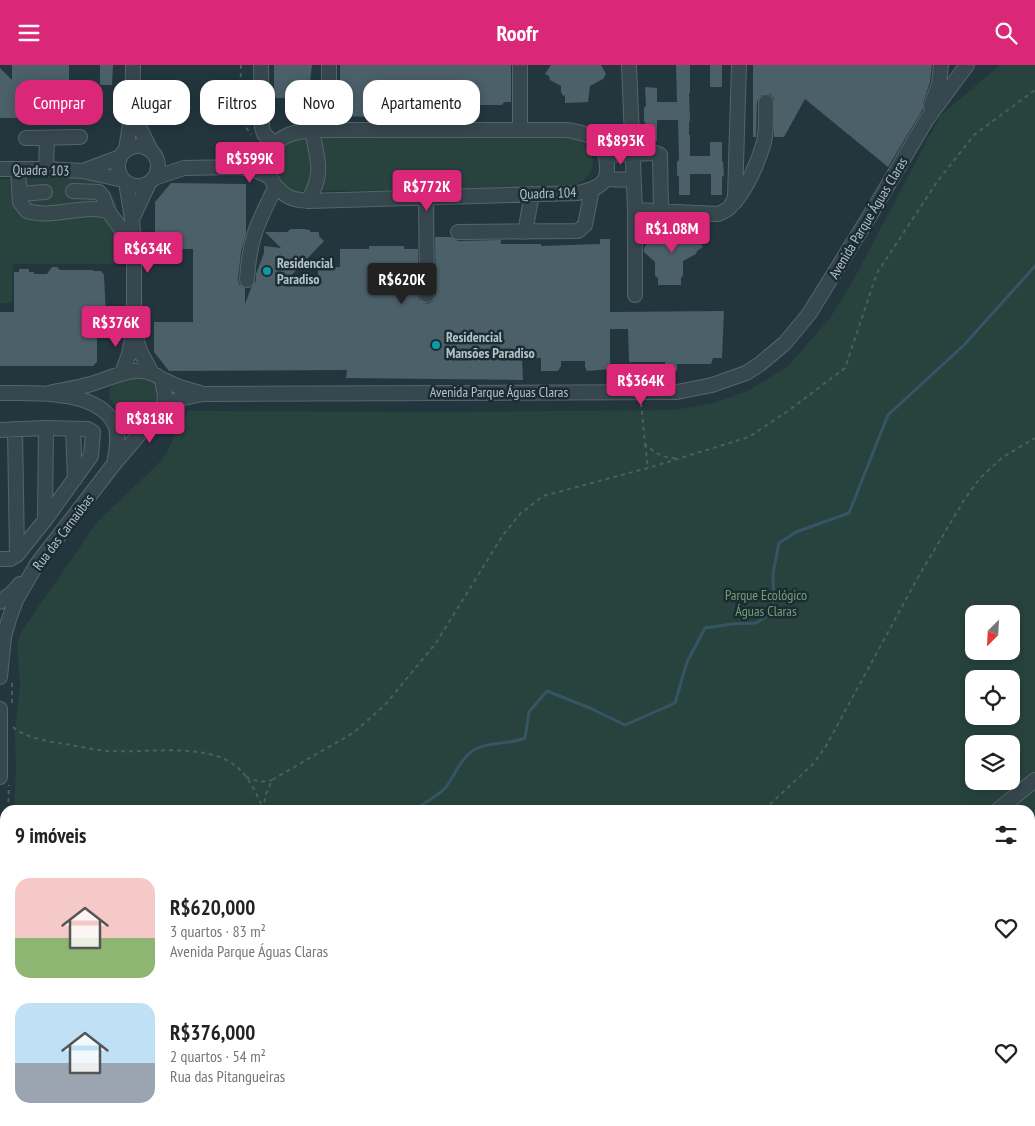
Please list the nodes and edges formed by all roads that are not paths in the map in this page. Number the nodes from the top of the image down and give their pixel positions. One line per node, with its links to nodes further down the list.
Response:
1 (132, 65): 9 (street)
2 (261, 65): 20 (street)
3 (329, 65): 16 (street)
4 (520, 65): 14 (street)
5 (629, 65): 24 (street)
6 (739, 65): 43 (street)
7 (941, 65): 11 (street, Avenida Parque Águas Claras)
8 (968, 65): 11 (street, Avenida Parque Águas Claras)
9 (132, 80)
10 (766, 102): 43 (street)
11 (927, 119): 59 (street, Avenida Parque Águas Claras)
12 (129, 125): 22 (street)
13 (139, 125): 21 (street)
14 (520, 130): 16 (street, Quadra 104); 23 (street, Quadra 104)
15 (312, 131): 16 (street, Quadra 104); 20 (street, Quadra 104); 42 (street)
16 (329, 131)
17 (80, 137): 19 (street)
18 (26, 138): 19 (street)
19 (47, 138): 29 (street)
20 (271, 150): 25 (street, Quadra 104); 35 (street)
21 (153, 152): 22 (street); 26 (street, Quadra 104); 34 (street)
22 (123, 153): 30 (street, Quadra 103); 33 (street)
23 (609, 155): 24 (street); 31 (street)
24 (632, 155): 32 (street); 46 (street)
25 (239, 167): 26 (street, Quadra 104); 35 (street, Quadra 104)
26 (184, 168): 34 (street, Quadra 104)
27 (0, 169): 28 (street, Quadra 103)
28 (18, 169): 29 (street, Quadra 103); 39 (street)
29 (46, 169): 30 (street, Quadra 103)
30 (82, 171): 33 (street, Quadra 103)
31 (609, 179): 32 (street); 36 (street, Quadra 104)
32 (633, 180): 44 (street)
33 (125, 181): 34 (street); 47 (street)
34 (152, 181): 47 (street)
35 (272, 181): 42 (street, Quadra 104); 51 (street)
36 (592, 189): 40 (street, Quadra 104); 49 (street)
37 (73, 191): 45 (street)
38 (45, 192): 39 (street)
39 (20, 194): 45 (street)
40 (532, 194): 41 (street, Quadra 104); 49 (street)
41 (426, 197): 42 (street, Quadra 104); 52 (street)
42 (308, 201)
43 (732, 205): 46 (street)
44 (635, 210): 46 (street); 53 (street)
45 (108, 211): 50 (street)
46 (661, 211)
47 (132, 219): 50 (street)
48 (458, 232): 49 (street)
49 (525, 232)
50 (134, 246): 54 (street)
51 (247, 280)
52 (427, 295)
53 (635, 295)
54 (134, 330): 55 (street); 56 (street)
55 (122, 373): 56 (street); 58 (street)
56 (157, 376): 59 (street, Avenida Parque Águas Claras); 60 (street)
57 (0, 393): 58 (street)
58 (48, 393): 65 (street)
59 (203, 394): 60 (street, Avenida Parque Águas Claras)
60 (164, 405): 65 (street, Rua das Carnaúbas)
61 (46, 428): 62 (street); 63 (street); 67 (street)
62 (15, 429): 64 (street); 69 (street)
63 (73, 429): 66 (street); 66 (street)
64 (0, 430)
65 (114, 464): 68 (street, Rua das Carnaúbas)
66 (74, 479): 67 (street)
67 (41, 525): 68 (street); 69 (street)
68 (55, 539): 71 (street, Rua das Carnaúbas)
69 (17, 555): 70 (street)
70 (0, 559)
71 (37, 564): 72 (street); 73 (street, Rua das Carnaúbas)
72 (0, 602)
73 (6, 678)
74 (6, 708): 75 (street)
75 (3, 775)
76 (1035, 780): 77 (street)
77 (1004, 805)

